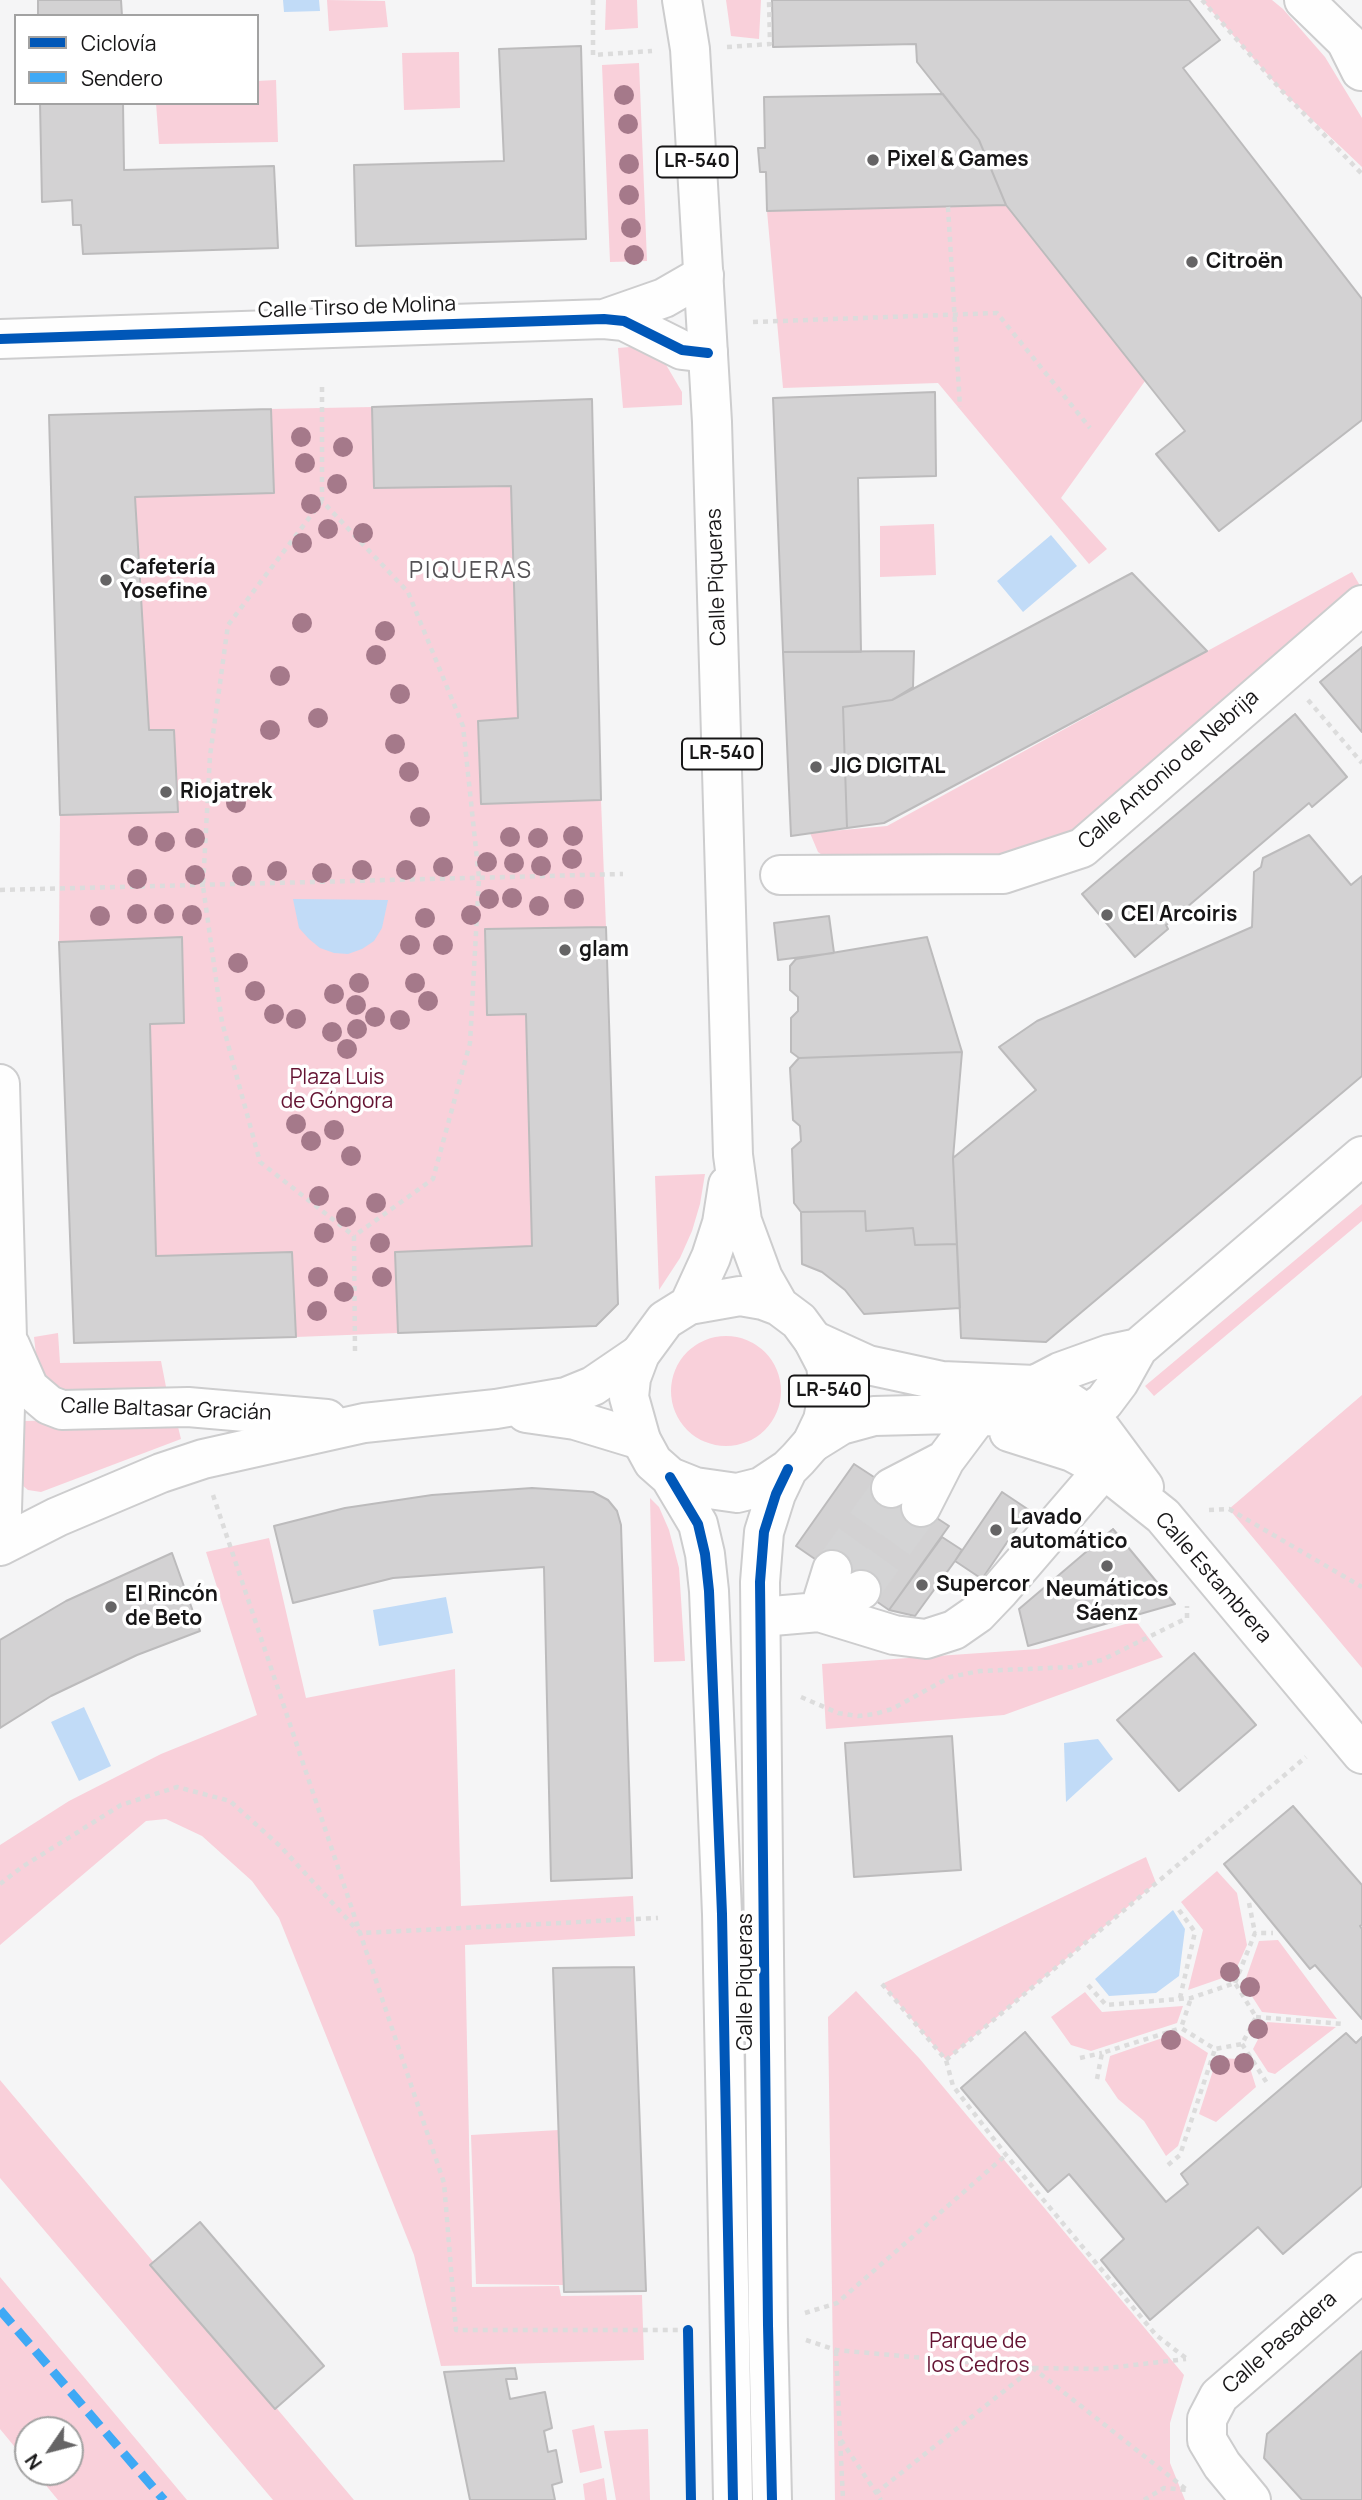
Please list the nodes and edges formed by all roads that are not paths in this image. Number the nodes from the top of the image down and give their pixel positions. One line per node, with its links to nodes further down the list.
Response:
1 (682, 0): 4 (street, Calle Piqueras / LR-540)
2 (1304, 0): 3 (street)
3 (1357, 57)
4 (704, 275): 5 (street, Calle Tirso de Molina); 7 (street, Calle Piqueras / LR-540)
5 (604, 319): 6 (street, Calle Tirso de Molina); 7 (street, Calle Tirso de Molina)
6 (0, 339)
7 (708, 353): 11 (street, Calle Piqueras / LR-540)
8 (1362, 605): 9 (street, Calle Antonio de Nebrija)
9 (780, 875)
10 (0, 1084): 15 (street)
11 (733, 1155): 13 (street, Calle Piqueras / LR-540); 14 (street, Calle Piqueras / LR-540)
12 (1362, 1156): 17 (street)
13 (689, 1305): 14 (street, LR-540); 18 (street, LR-540)
14 (779, 1306): 16 (street, LR-540)
15 (7, 1338): 23 (street, Calle Baltasar Gracián); 29 (street)
16 (813, 1340): 19 (street); 25 (street, LR-540)
17 (1138, 1348): 19 (street); 20 (street)
18 (640, 1354): 21 (street, Calle Baltasar Gracián); 24 (street, LR-540)
19 (1035, 1385): 20 (street, Calle Estambrera)
20 (1096, 1408): 22 (street); 26 (street, Calle Estambrera)
21 (496, 1409): 23 (street, Calle Baltasar Gracián); 24 (street, Calle Baltasar Gracián)
22 (964, 1417): 25 (street); 26 (street); 28 (street)
23 (364, 1423): 29 (street, Calle Baltasar Gracián)
24 (641, 1440): 27 (street, LR-540)
25 (800, 1456): 27 (street, LR-540); 32 (street, Calle Piqueras / LR-540)
26 (1108, 1456): 31 (street); 33 (street, Calle Estambrera)
27 (670, 1477): 35 (street, Calle Piqueras / LR-540)
28 (906, 1498)
29 (1, 1545)
30 (847, 1580): 31 (street)
31 (819, 1612): 32 (street)
32 (761, 1617): 36 (street, Calle Piqueras / LR-540)
33 (1362, 1754)
34 (1362, 2272): 37 (street, Calle Pasadera)
35 (733, 2500)
36 (772, 2500)
37 (1251, 2500)

